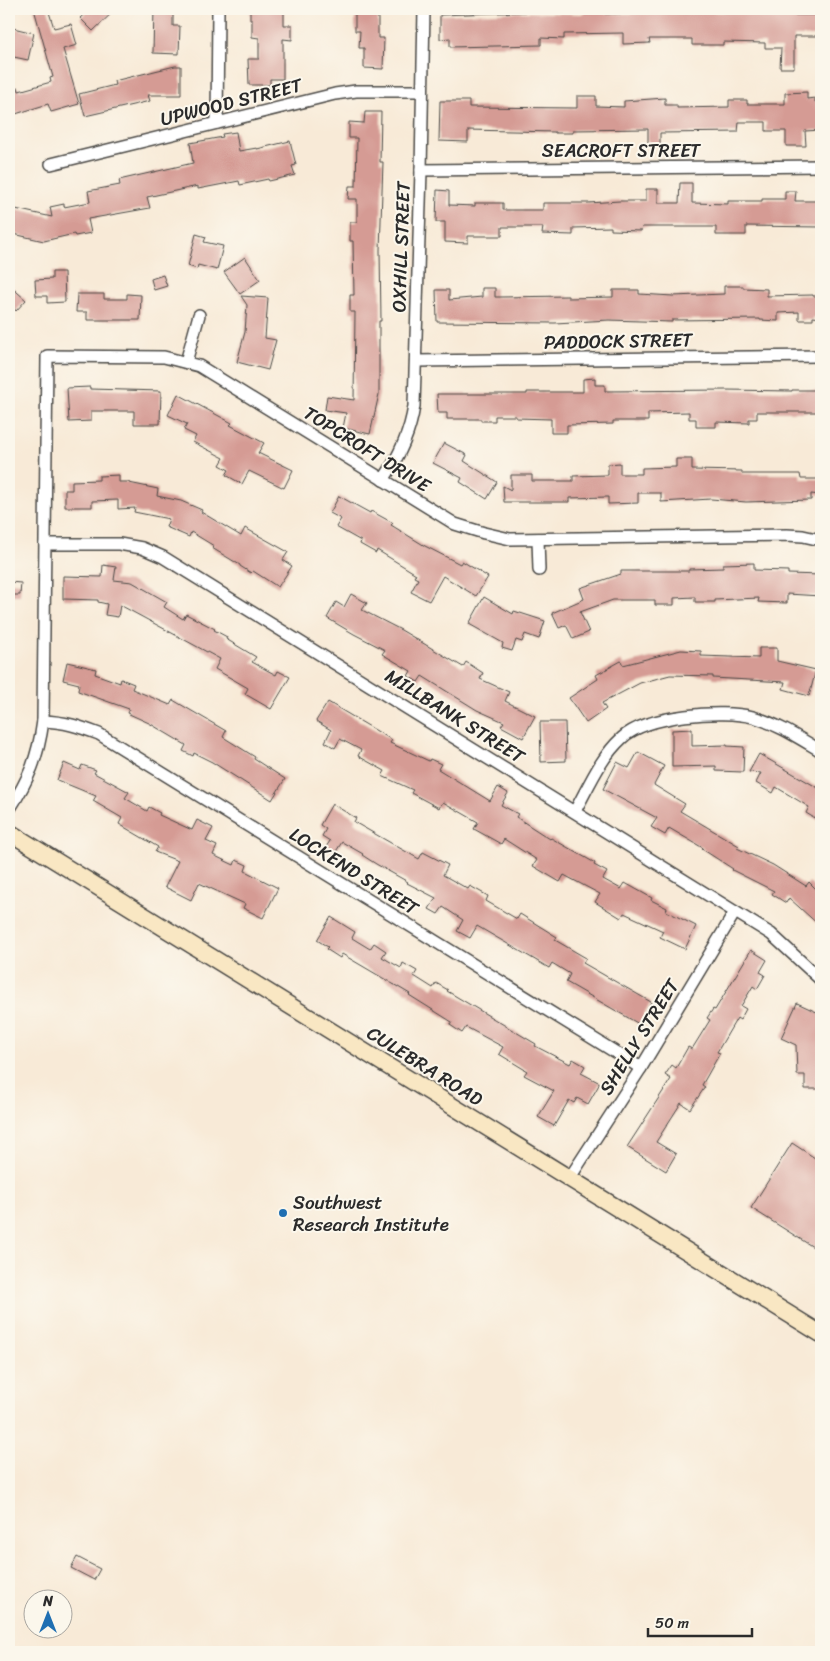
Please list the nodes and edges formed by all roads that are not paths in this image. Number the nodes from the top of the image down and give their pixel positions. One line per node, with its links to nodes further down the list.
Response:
1 (218, 9): 4 (street)
2 (424, 9): 3 (street, OXHILL STREET)
3 (422, 91): 4 (street, UPWOOD STREET); 7 (street, OXHILL STREET)
4 (217, 123): 5 (street, UPWOOD STREET)
5 (51, 164)
6 (821, 166): 7 (street, SEACROFT STREET)
7 (421, 170): 10 (street, OXHILL STREET)
8 (199, 315): 11 (street)
9 (821, 356): 10 (street, PADDOCK STREET)
10 (416, 361): 12 (street, OXHILL STREET)
11 (186, 362): 12 (street, TOPCROFT DRIVE); 15 (street, TOPCROFT DRIVE)
12 (383, 480): 13 (street, TOPCROFT DRIVE)
13 (538, 539): 14 (street, TOPCROFT DRIVE); 16 (street)
14 (821, 540)
15 (45, 544): 17 (street); 20 (street, MILLBANK STREET)
16 (539, 570)
17 (43, 721): 19 (street); 24 (street, LOCKEND STREET)
18 (821, 751): 20 (street)
19 (9, 810)
20 (575, 811): 22 (street, MILLBANK STREET)
21 (9, 832): 25 (main road, CULEBRA ROAD)
22 (736, 912): 23 (street, MILLBANK STREET); 24 (street, SHELLY STREET)
23 (821, 980)
24 (641, 1068): 25 (street, SHELLY STREET)
25 (569, 1178): 26 (main road, CULEBRA ROAD)
26 (821, 1334)

